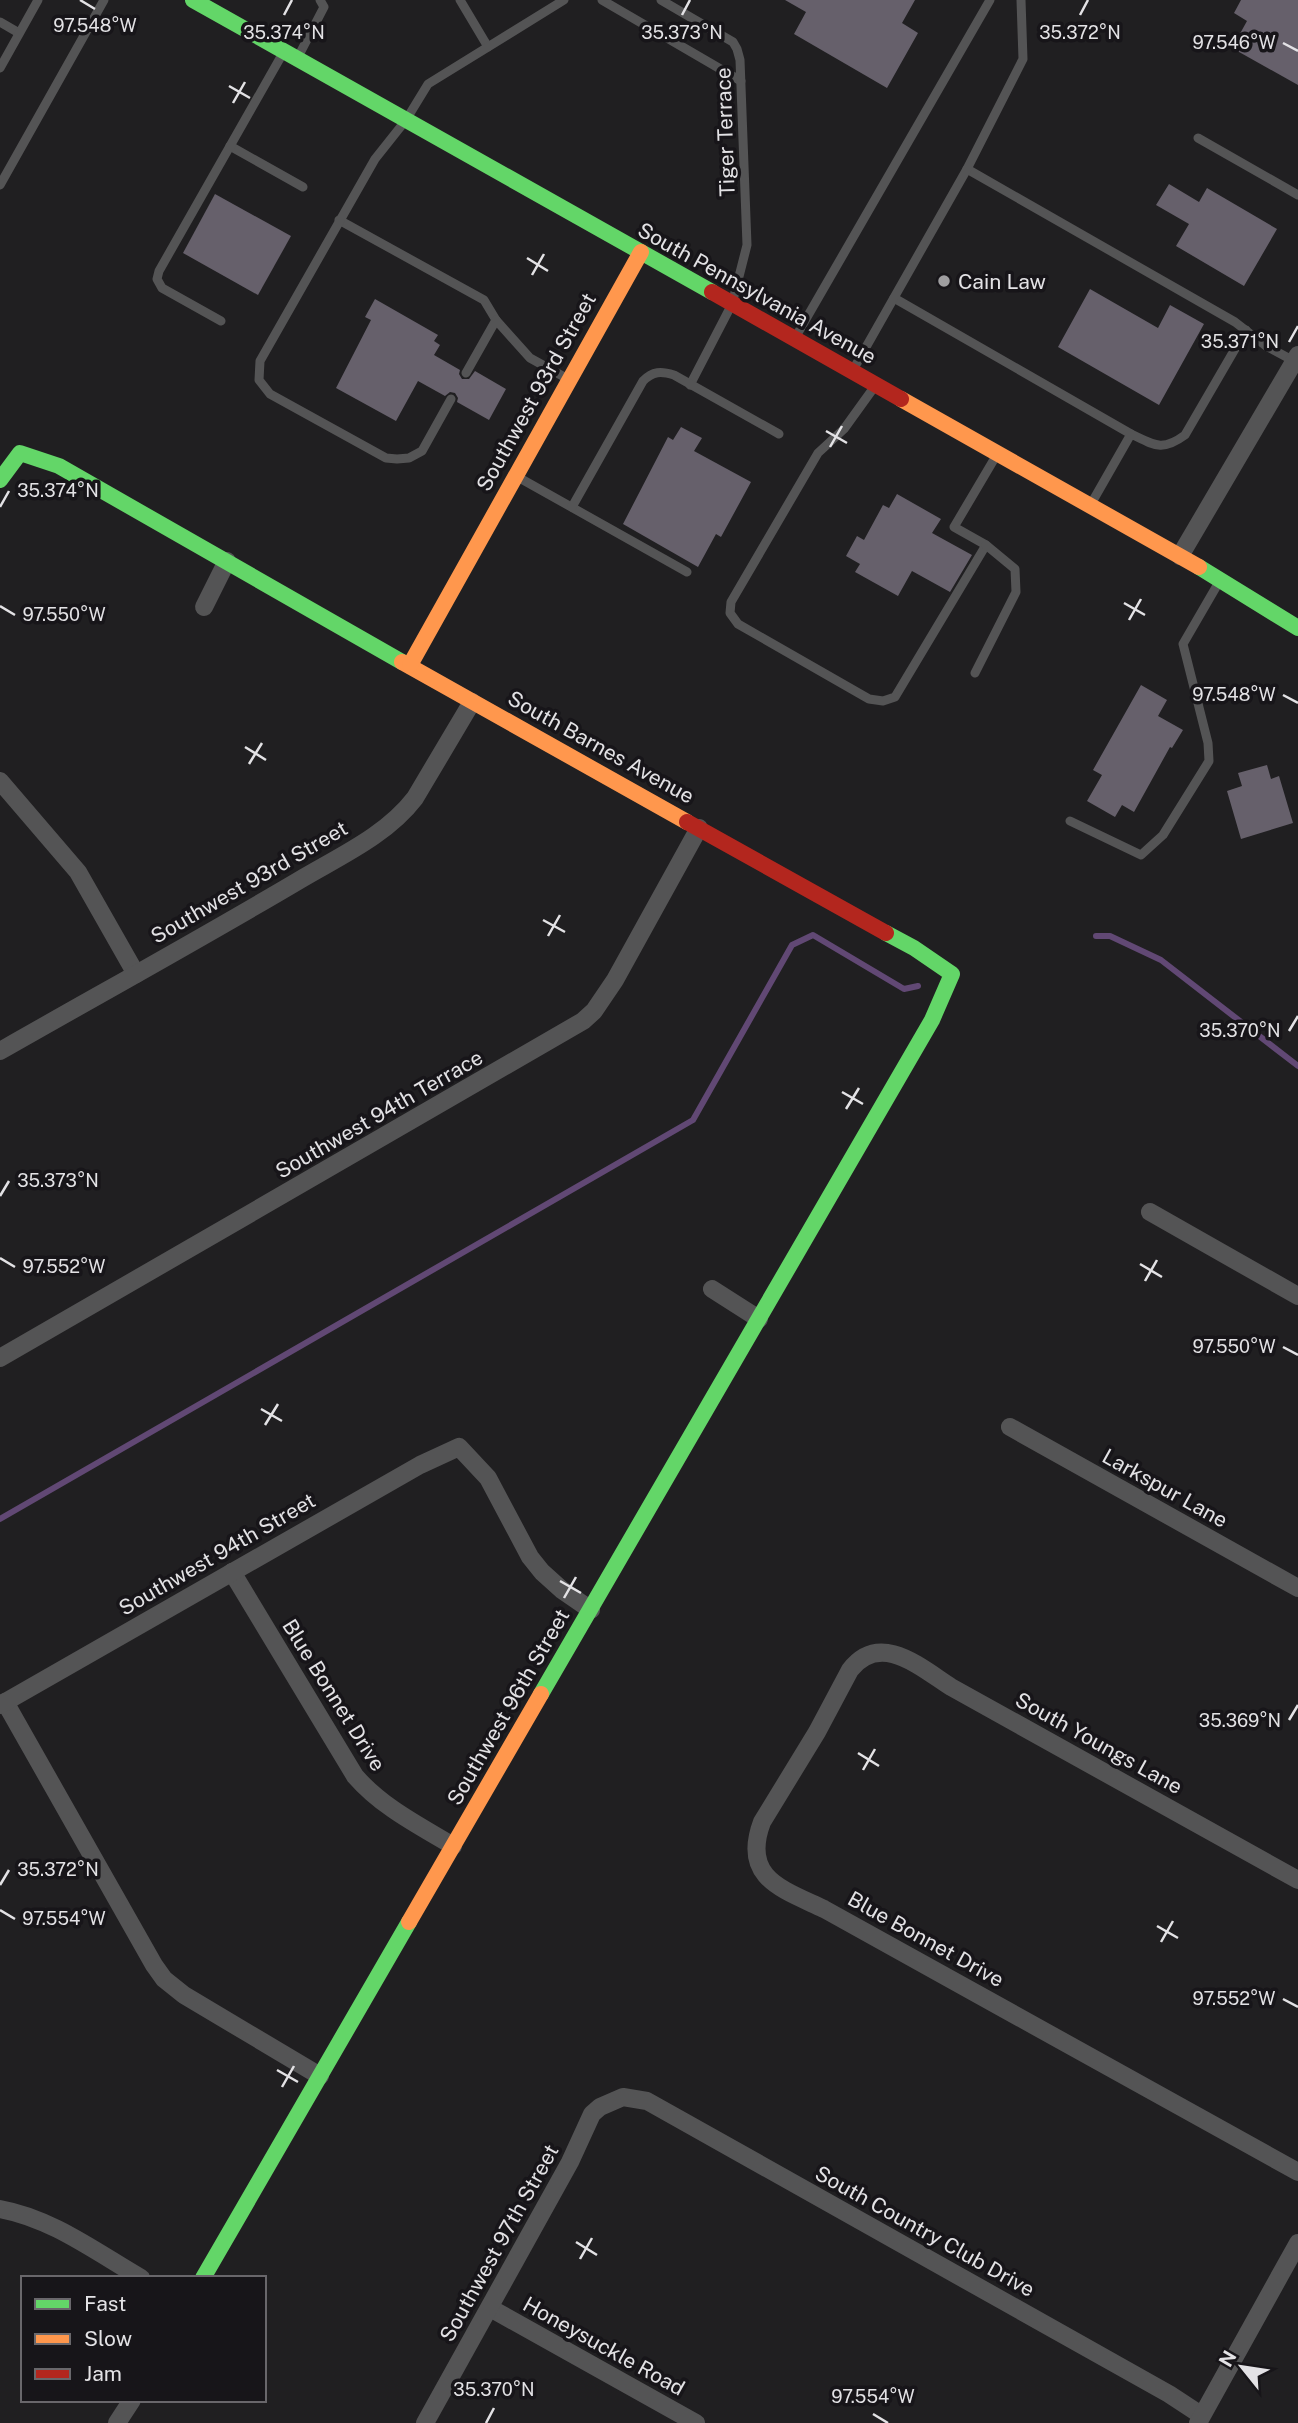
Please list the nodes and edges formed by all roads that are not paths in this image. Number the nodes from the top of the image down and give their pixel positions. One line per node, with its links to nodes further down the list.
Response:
1 (38, 0): 12 (lane)
2 (104, 0): 21 (lane)
3 (193, 0): 14 (street, South Pennsylvania Avenue)
4 (320, 0): 14 (lane)
5 (460, 0): 13 (lane)
6 (564, 0): 13 (lane)
7 (602, 0): 16 (lane)
8 (661, 0): 16 (lane, Tiger Terrace)
9 (990, 0): 31 (lane)
10 (1021, 0): 20 (lane)
11 (0, 22): 12 (lane)
12 (19, 33): 15 (lane)
13 (488, 47): 17 (lane)
14 (290, 55): 17 (street, South Pennsylvania Avenue); 19 (lane)
15 (0, 68)
16 (741, 81): 27 (lane, Tiger Terrace)
17 (406, 120): 24 (lane); 25 (street, South Pennsylvania Avenue)
18 (1198, 138): 23 (lane)
19 (230, 146): 22 (lane); 29 (lane)
20 (967, 169): 26 (lane); 30 (lane)
21 (0, 185)
22 (303, 187)
23 (1298, 195)
24 (339, 220): 28 (lane); 38 (lane)
25 (641, 252): 27 (street, South Pennsylvania Avenue); 35 (street, Southwest 93rd Street)
26 (894, 298): 33 (lane); 40 (lane)
27 (733, 304): 31 (street, South Pennsylvania Avenue); 36 (lane, Tiger Terrace)
28 (496, 320): 34 (lane); 35 (lane)
29 (221, 321)
30 (1246, 330): 32 (lane); 40 (lane)
31 (794, 338): 33 (street, South Pennsylvania Avenue)
32 (1296, 358): 47 (street)
33 (852, 371): 37 (street, South Pennsylvania Avenue)
34 (466, 373)
35 (568, 379): 42 (street, Southwest 93rd Street)
36 (691, 385): 39 (lane); 45 (lane)
37 (876, 385): 41 (street, South Pennsylvania Avenue); 46 (lane)
38 (451, 399)
39 (779, 434)
40 (1131, 434): 44 (lane)
41 (997, 453): 44 (street, South Pennsylvania Avenue); 46 (lane)
42 (515, 475): 45 (lane); 53 (street, Southwest 93rd Street)
43 (0, 480): 48 (street, South Barnes Avenue)
44 (1090, 506): 47 (street, South Pennsylvania Avenue)
45 (572, 507): 49 (lane)
46 (986, 545): 54 (lane)
47 (1180, 556): 50 (street, South Pennsylvania Avenue)
48 (227, 561): 51 (street); 53 (street, South Barnes Avenue)
49 (687, 572)
50 (1220, 581): 52 (street, South Pennsylvania Avenue); 57 (lane)
51 (204, 607)
52 (1298, 628)
53 (410, 665): 55 (street, South Barnes Avenue)
54 (975, 673)
55 (472, 702): 58 (street, South Barnes Avenue); 59 (street, Southwest 93rd Street)
56 (0, 782): 59 (street)
57 (1070, 821)
58 (699, 828): 60 (street, South Barnes Avenue); 66 (street, Southwest 94th Terrace)
59 (136, 974): 61 (street, Southwest 93rd Street)
60 (952, 974): 65 (street, Southwest 96th Street)
61 (0, 1051)
62 (1150, 1212): 64 (street)
63 (712, 1289): 65 (street)
64 (1298, 1296)
65 (759, 1319): 70 (street, Southwest 96th Street)
66 (0, 1358)
67 (1010, 1427): 69 (street, Larkspur Lane)
68 (232, 1572): 70 (street, Southwest 94th Street); 72 (street, Southwest 94th Street); 73 (street, Blue Bonnet Drive)
69 (1298, 1588)
70 (591, 1610): 73 (street, Southwest 96th Street)
71 (876, 1653): 74 (street, South Youngs Lane); 77 (street, Blue Bonnet Drive)
72 (2, 1704): 75 (street)
73 (453, 1846): 75 (street, Southwest 96th Street)
74 (1298, 1880)
75 (320, 2076): 81 (street, Southwest 96th Street)
76 (623, 2097): 82 (street, Southwest 97th Street); 84 (street, South Country Club Drive)
77 (1298, 2172)
78 (0, 2209): 80 (street)
79 (1298, 2243): 84 (street)
80 (138, 2276)
81 (204, 2276)
82 (490, 2308): 86 (street, Southwest 97th Street); 87 (street, Honeysuckle Road)
83 (131, 2402): 85 (street)
84 (1200, 2419)
85 (117, 2423)
86 (425, 2423)
87 (696, 2423)

